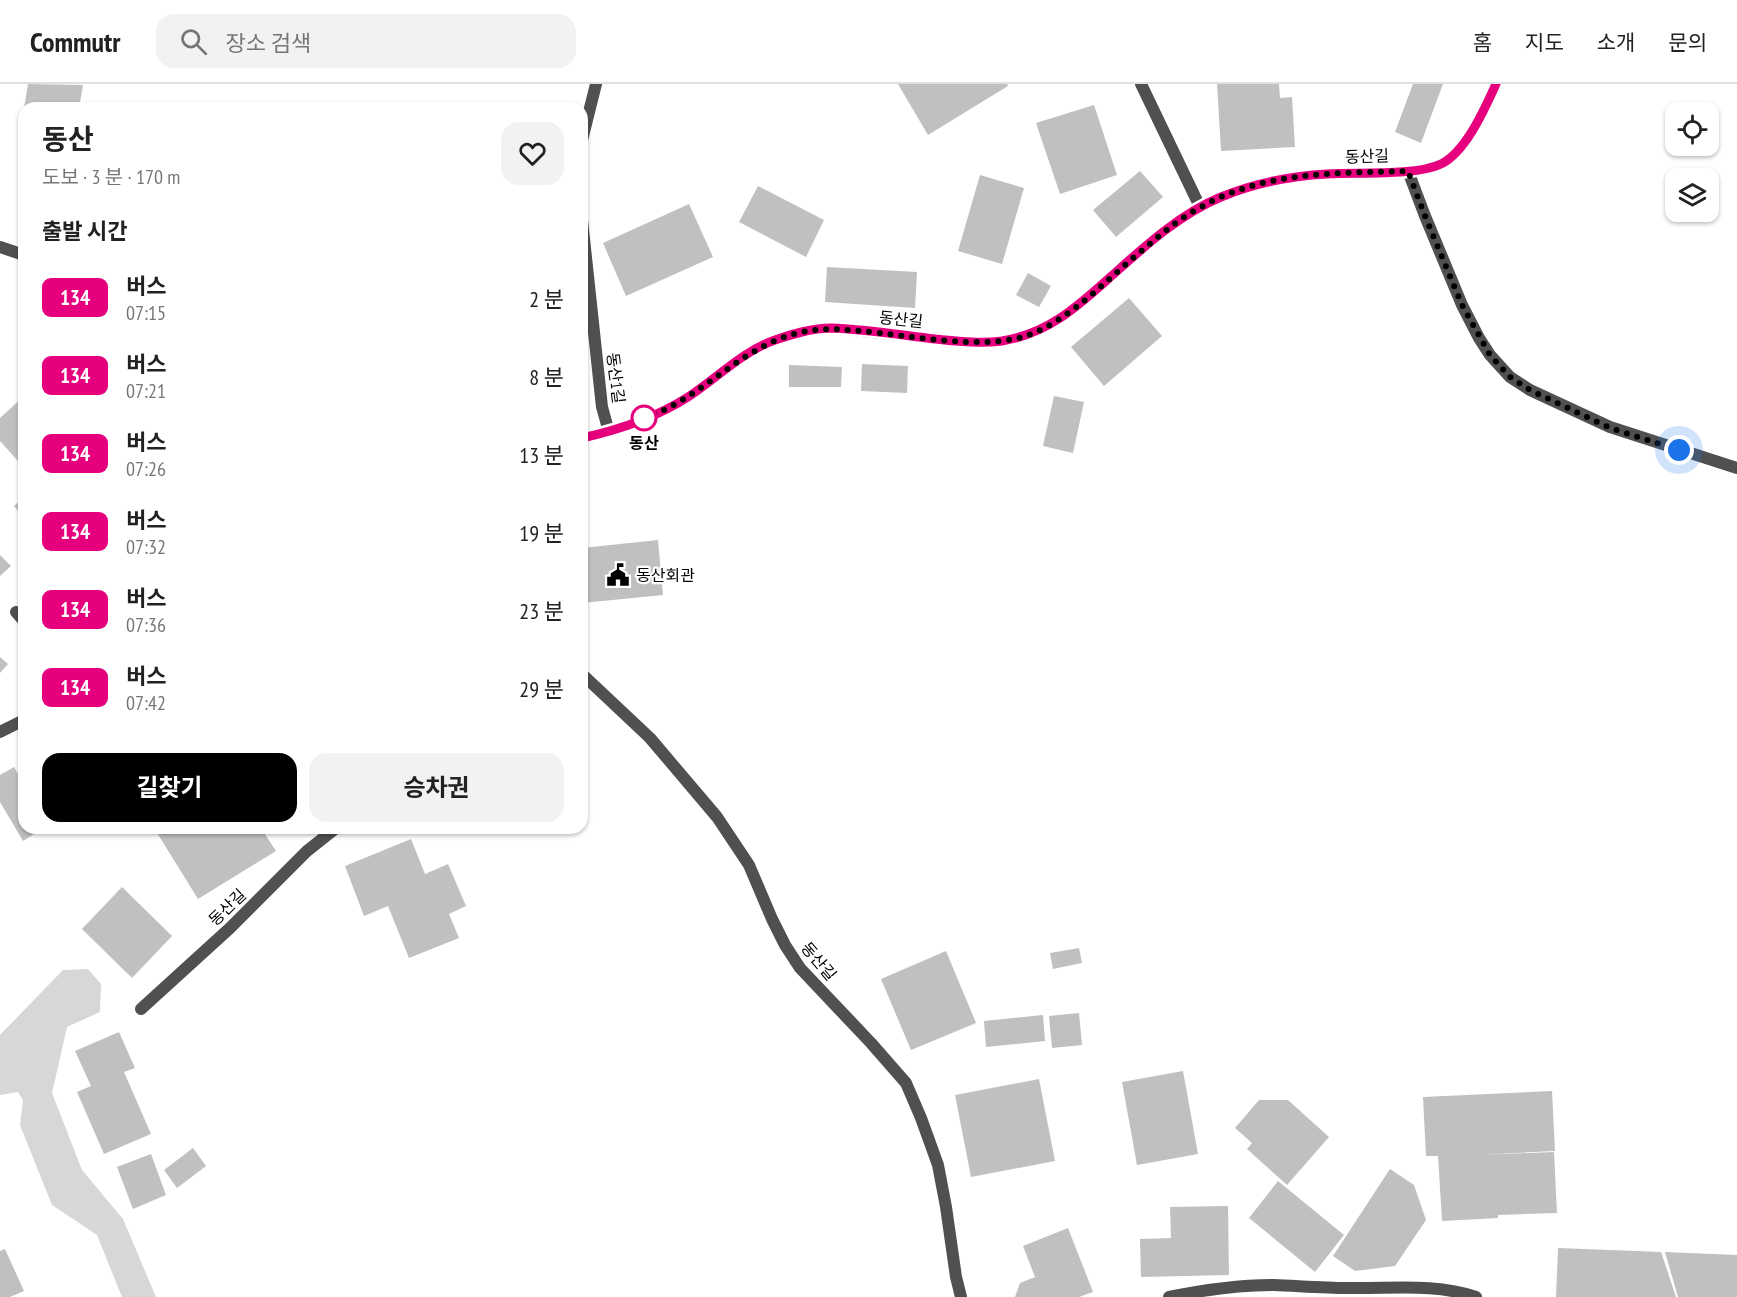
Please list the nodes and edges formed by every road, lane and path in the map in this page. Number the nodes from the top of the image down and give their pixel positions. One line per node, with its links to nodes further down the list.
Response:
1 (596, 84): 4 (street)
2 (1141, 84): 6 (street)
3 (1496, 84): 5 (street, 동산길)
4 (588, 116)
5 (1408, 171): 6 (street, 동산길); 12 (street)
6 (1200, 207): 10 (street, 동산길)
7 (0, 247): 8 (street)
8 (18, 253)
9 (588, 276): 10 (street, 동산1길)
10 (609, 432): 11 (street, 동산길)
11 (588, 437)
12 (1737, 468)
13 (588, 682): 18 (street, 동산길)
14 (18, 723): 15 (street)
15 (0, 732)
16 (328, 834): 17 (street, 동산길)
17 (141, 1009)
18 (961, 1297)
19 (1169, 1297): 20 (street)
20 (1476, 1297)

